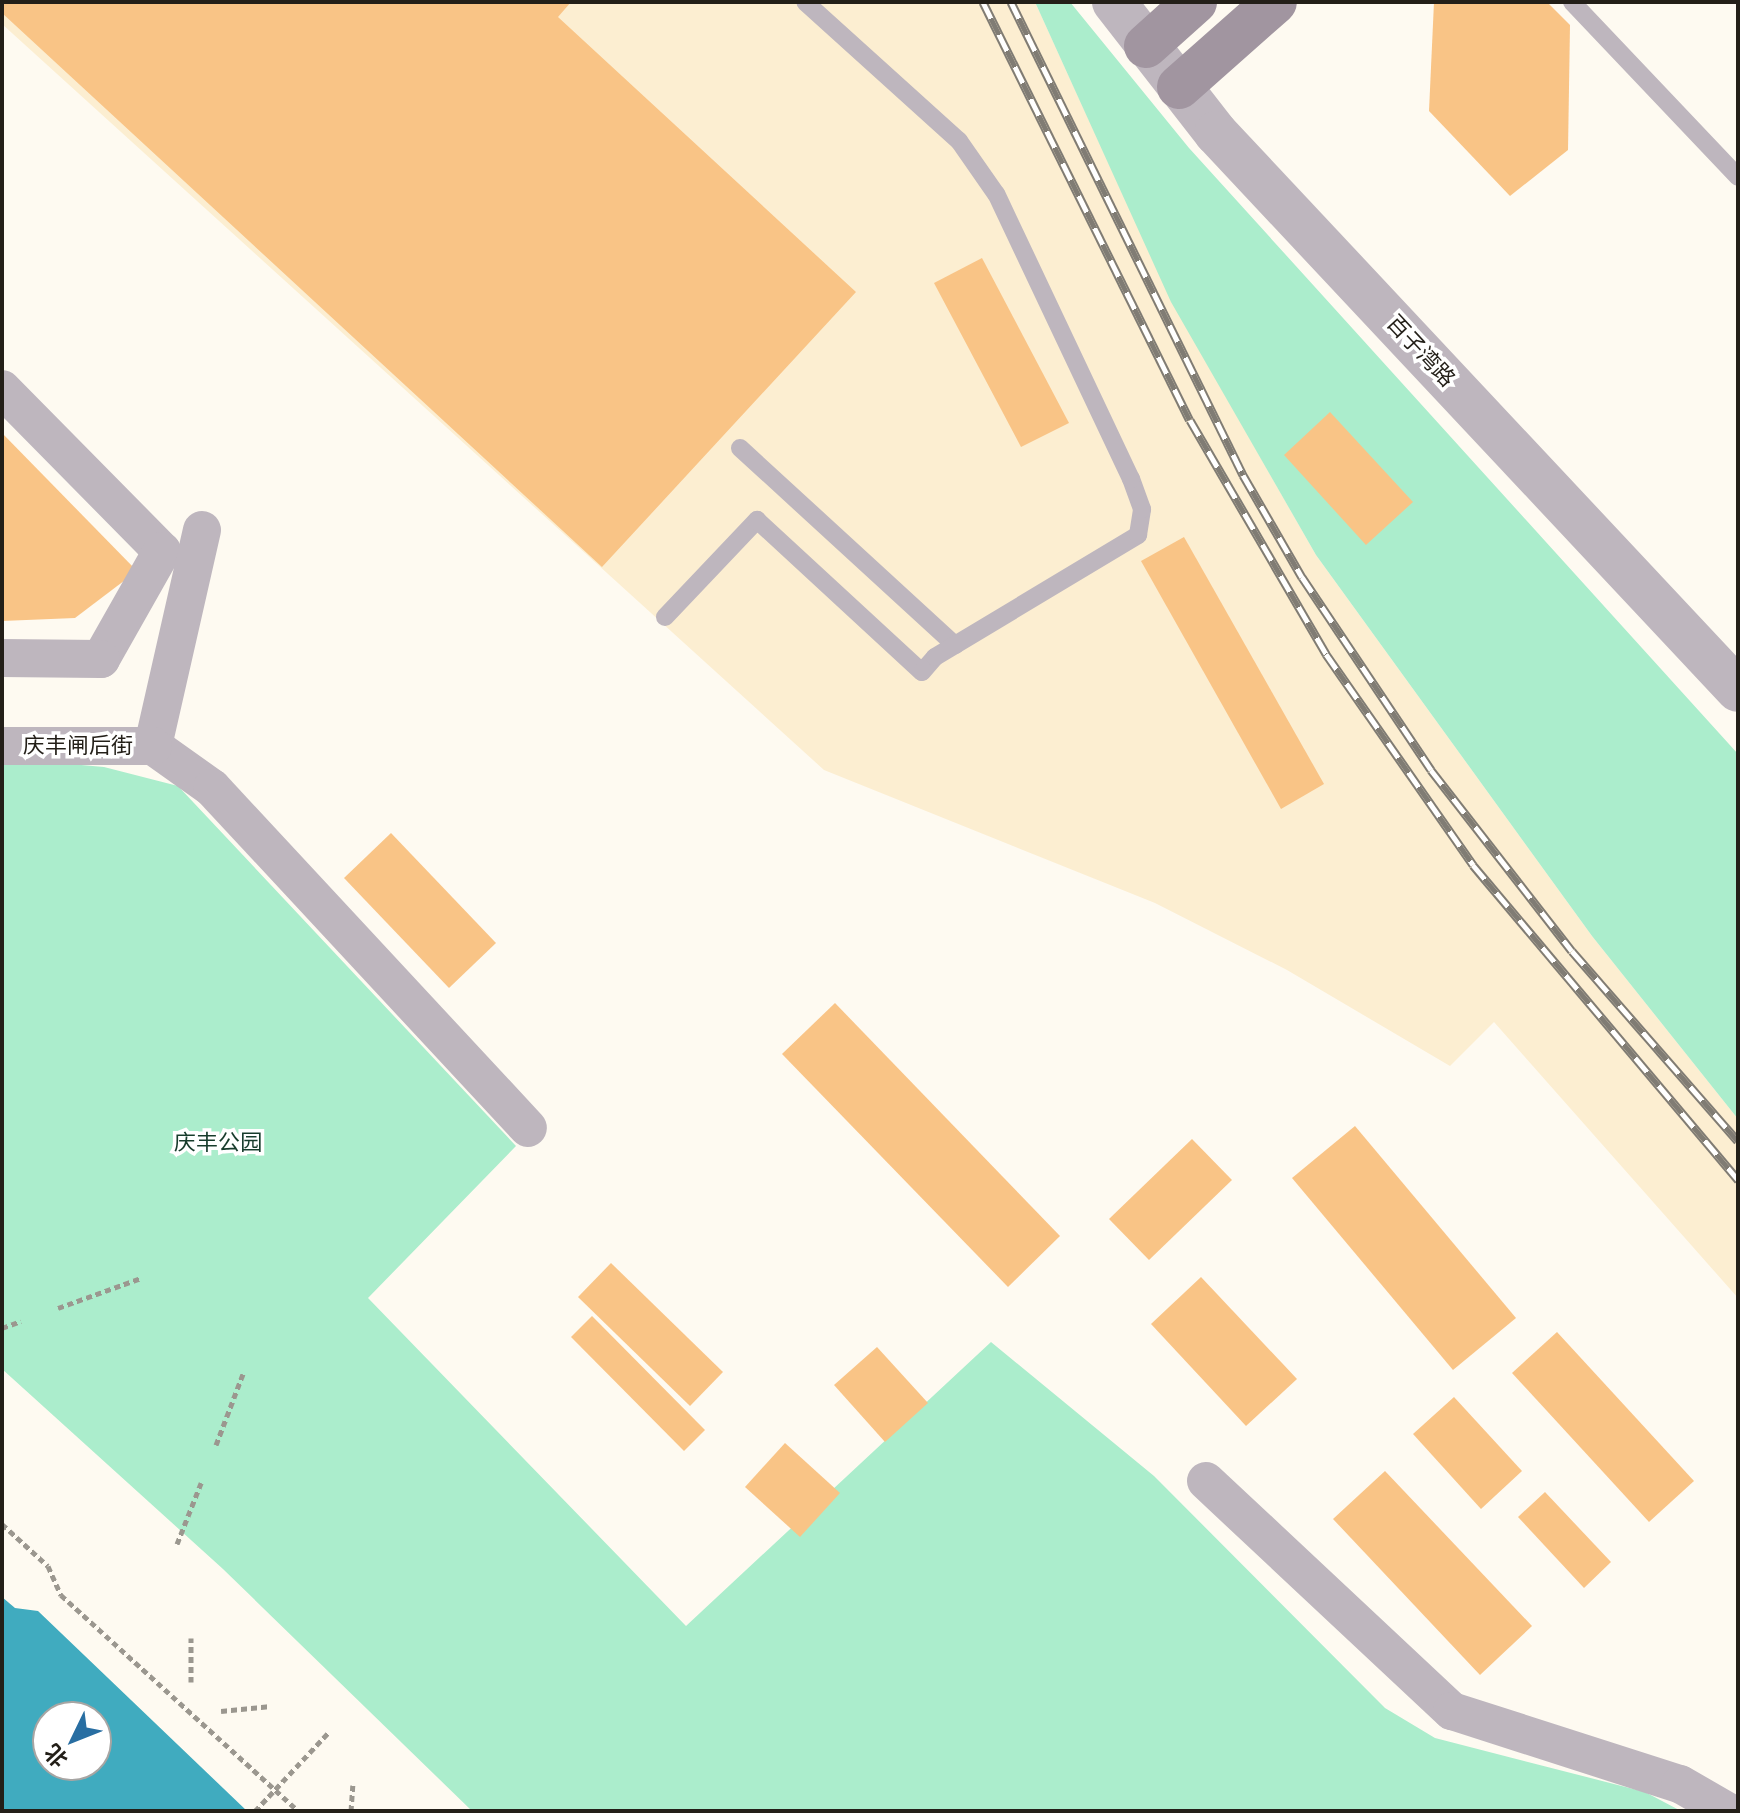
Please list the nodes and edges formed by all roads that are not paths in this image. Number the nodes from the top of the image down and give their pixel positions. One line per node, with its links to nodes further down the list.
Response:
1 (805, 2): 15 (lane)
2 (1114, 2): 6 (street, 百子湾路)
3 (1195, 2): 6 (main road)
4 (1275, 2): 7 (main road)
5 (1572, 2): 8 (lane)
6 (1146, 46): 7 (street, 百子湾路)
7 (1179, 87): 17 (street, 百子湾路)
8 (1738, 177)
9 (2, 389): 12 (street)
10 (740, 448): 15 (lane)
11 (202, 530): 14 (street)
12 (134, 600): 14 (street); 16 (street)
13 (665, 617): 15 (lane)
14 (181, 622): 19 (street)
15 (955, 645)
16 (2, 658)
17 (1738, 690)
18 (2, 746): 19 (street, 庆丰闸后街)
19 (153, 746): 20 (street)
20 (528, 1128)
21 (1206, 1481): 22 (street)
22 (1727, 1811)

